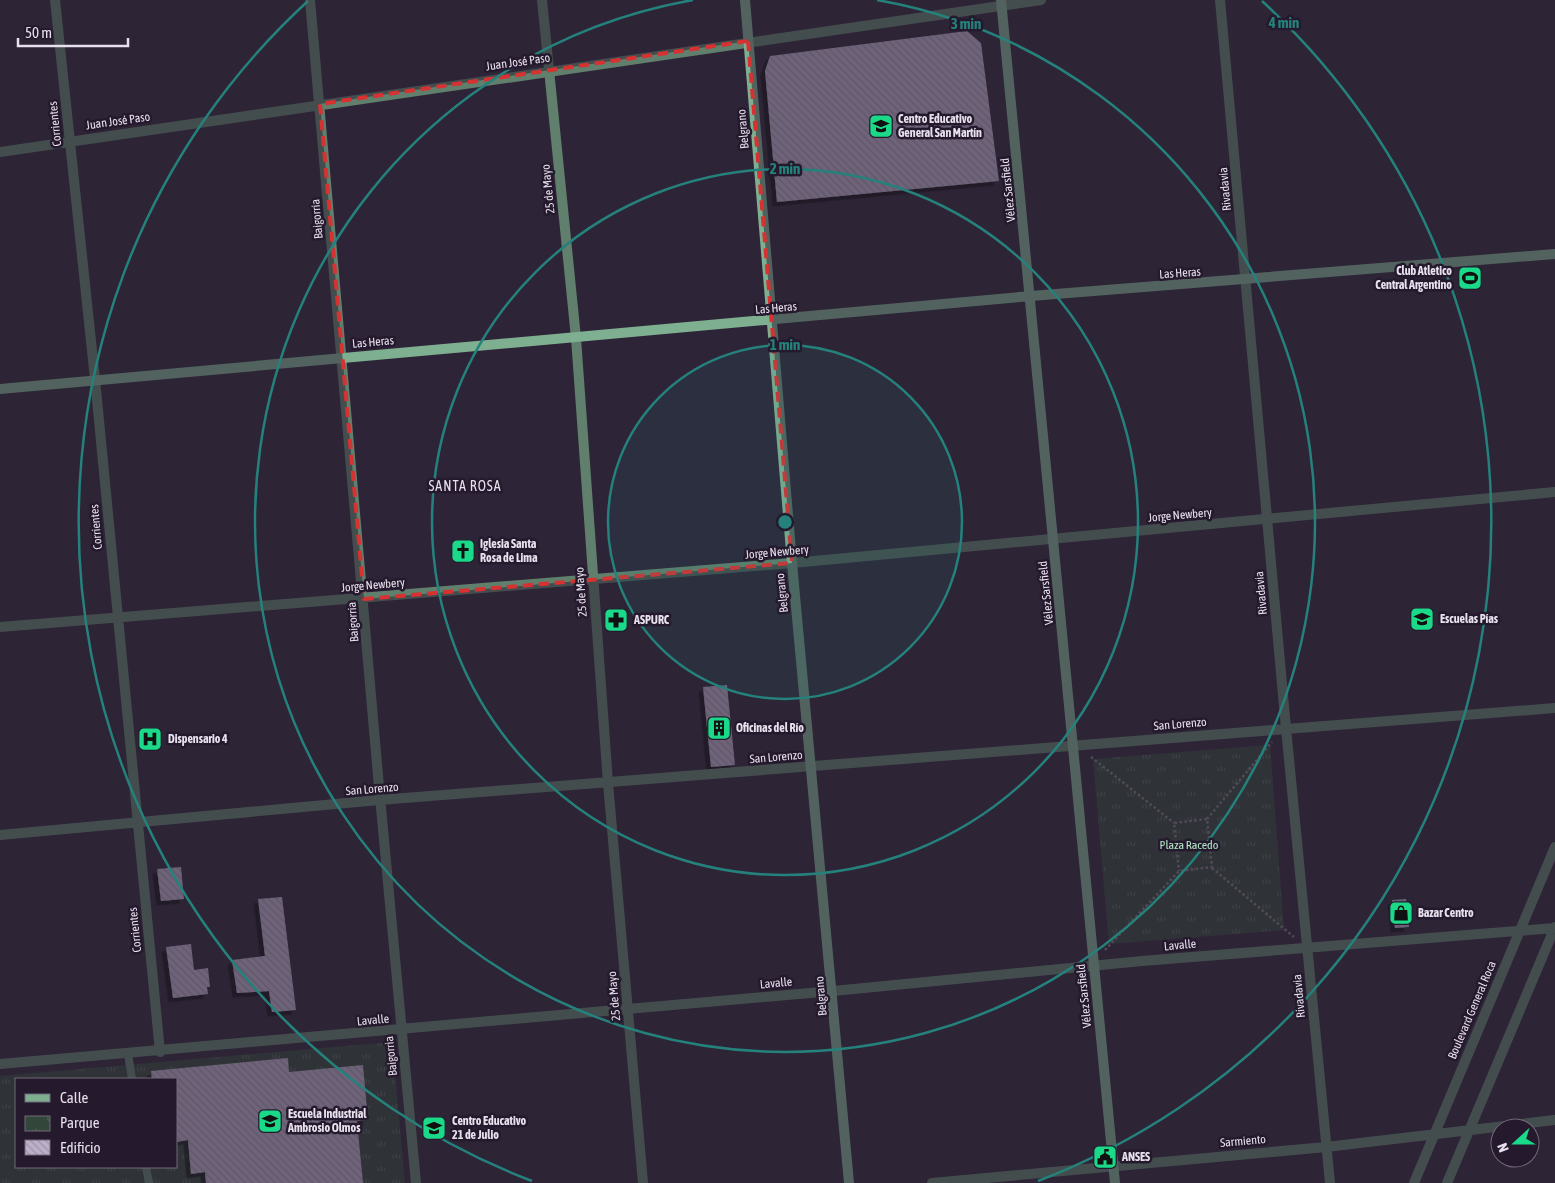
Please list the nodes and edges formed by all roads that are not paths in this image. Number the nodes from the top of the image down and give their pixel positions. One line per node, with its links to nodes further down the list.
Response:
1 (55, 0): 11 (street, Corrientes)
2 (310, 0): 10 (street, Baigorria)
3 (542, 0): 9 (street, 25 de Mayo)
4 (745, 0): 8 (main road, Belgrano)
5 (1041, 0): 7 (street, Juan José Paso)
6 (1220, 0): 14 (street, Rivadavia)
7 (1002, 3): 8 (street, Juan José Paso); 15 (main road, Vélez Sarsfield)
8 (748, 41): 9 (street, Juan José Paso); 16 (main road, Belgrano)
9 (548, 70): 10 (street, Juan José Paso); 17 (street, 25 de Mayo)
10 (320, 104): 11 (street, Juan José Paso); 18 (street, Baigorria)
11 (69, 141): 12 (street, Juan José Paso); 19 (street, Corrientes)
12 (0, 152)
13 (1555, 254): 14 (main road, Las Heras)
14 (1246, 280): 15 (main road, Las Heras); 22 (street, Rivadavia)
15 (1031, 296): 16 (main road, Las Heras); 23 (main road, Vélez Sarsfield)
16 (771, 321): 17 (main road, Las Heras); 24 (main road, Belgrano)
17 (576, 338): 18 (main road, Las Heras); 25 (street, 25 de Mayo)
18 (342, 358): 19 (main road, Las Heras); 26 (street, Baigorria)
19 (95, 379): 20 (main road, Las Heras); 27 (street, Corrientes)
20 (0, 389)
21 (1555, 492): 22 (street, Jorge Newbery)
22 (1266, 520): 23 (street, Jorge Newbery); 30 (street, Rivadavia)
23 (1053, 539): 24 (street, Jorge Newbery); 31 (main road, Vélez Sarsfield)
24 (792, 563): 25 (street, Jorge Newbery); 32 (main road, Belgrano)
25 (592, 578): 26 (street, Jorge Newbery); 33 (street, 25 de Mayo)
26 (364, 599): 27 (street, Jorge Newbery); 34 (street, Baigorria)
27 (117, 617): 28 (street, Jorge Newbery); 35 (street, Corrientes)
28 (0, 627)
29 (1555, 708): 30 (street, San Lorenzo)
30 (1286, 728): 31 (street, San Lorenzo); 40 (street, Rivadavia)
31 (1074, 745): 32 (street, San Lorenzo); 41 (main road, Vélez Sarsfield)
32 (812, 766): 33 (street, San Lorenzo); 42 (main road, Belgrano)
33 (608, 784): 34 (street, San Lorenzo); 43 (street, 25 de Mayo)
34 (379, 800): 35 (street, San Lorenzo); 44 (street, Baigorria)
35 (137, 824): 36 (street, San Lorenzo); 45 (street, Corrientes)
36 (0, 835)
37 (1555, 847): 39 (street, Boulevard General Roca)
38 (1555, 928): 39 (street, Lavalle); 50 (street)
39 (1518, 932): 40 (street, Lavalle); 51 (street, Boulevard General Roca)
40 (1307, 946): 41 (street, Lavalle); 52 (street, Rivadavia)
41 (1094, 966): 42 (street, Lavalle); 53 (main road, Vélez Sarsfield)
42 (833, 991): 43 (street, Lavalle); 58 (main road, Belgrano)
43 (628, 1008): 44 (street, Lavalle); 57 (street, 25 de Mayo)
44 (401, 1030): 45 (street, Lavalle); 56 (street, Baigorria)
45 (160, 1052): 46 (street, Lavalle)
46 (128, 1054): 47 (street, Lavalle); 48 (lane)
47 (0, 1064)
48 (132, 1078)
49 (1555, 1120): 50 (street, Sarmiento)
50 (1470, 1130): 51 (street, Sarmiento); 63 (street)
51 (1434, 1134): 52 (street, Sarmiento); 62 (street, Boulevard General Roca)
52 (1326, 1147): 53 (street, Sarmiento); 61 (street, Rivadavia)
53 (1114, 1165): 59 (street, Sarmiento); 60 (main road, Vélez Sarsfield)
54 (146, 1168): 55 (lane)
55 (149, 1183)
56 (416, 1183)
57 (643, 1183)
58 (849, 1183)
59 (932, 1183)
60 (1115, 1183)
61 (1330, 1183)
62 (1414, 1183)
63 (1447, 1183)

